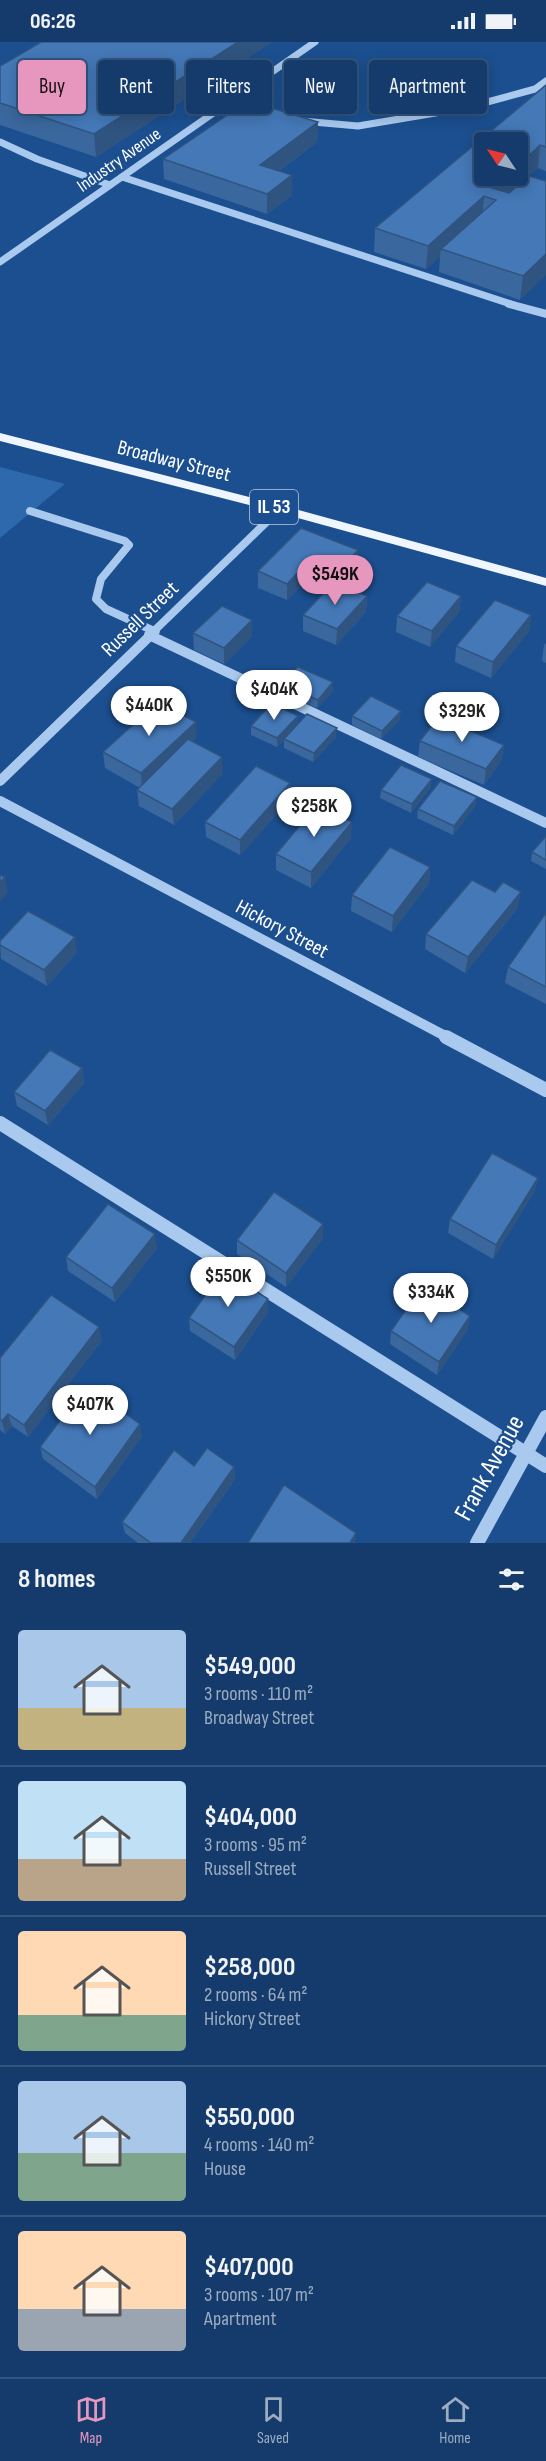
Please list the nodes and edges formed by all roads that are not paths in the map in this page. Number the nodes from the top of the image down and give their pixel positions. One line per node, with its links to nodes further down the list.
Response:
1 (315, 42): 2 (street, Industry Avenue)
2 (272, 72)
3 (546, 81): 5 (street)
4 (212, 114): 7 (street, Industry Avenue)
5 (291, 120)
6 (0, 142): 8 (street)
7 (122, 177): 8 (street, Industry Avenue); 10 (street)
8 (110, 185): 9 (street, Industry Avenue)
9 (0, 262)
10 (546, 314)
11 (0, 437): 12 (main road, Broadway Street / IL 53)
12 (280, 509): 14 (main road, Broadway Street / IL 53); 15 (street, Russell Street)
13 (30, 511): 15 (street)
14 (546, 582)
15 (152, 633): 16 (street, Russell Street); 18 (street)
16 (0, 781)
17 (0, 801): 19 (street, Hickory Street)
18 (546, 823)
19 (546, 1090)
20 (0, 1123): 22 (street)
21 (546, 1417): 22 (street, Frank Avenue)
22 (526, 1454): 23 (street); 24 (street, Frank Avenue)
23 (546, 1466)
24 (477, 1543)

